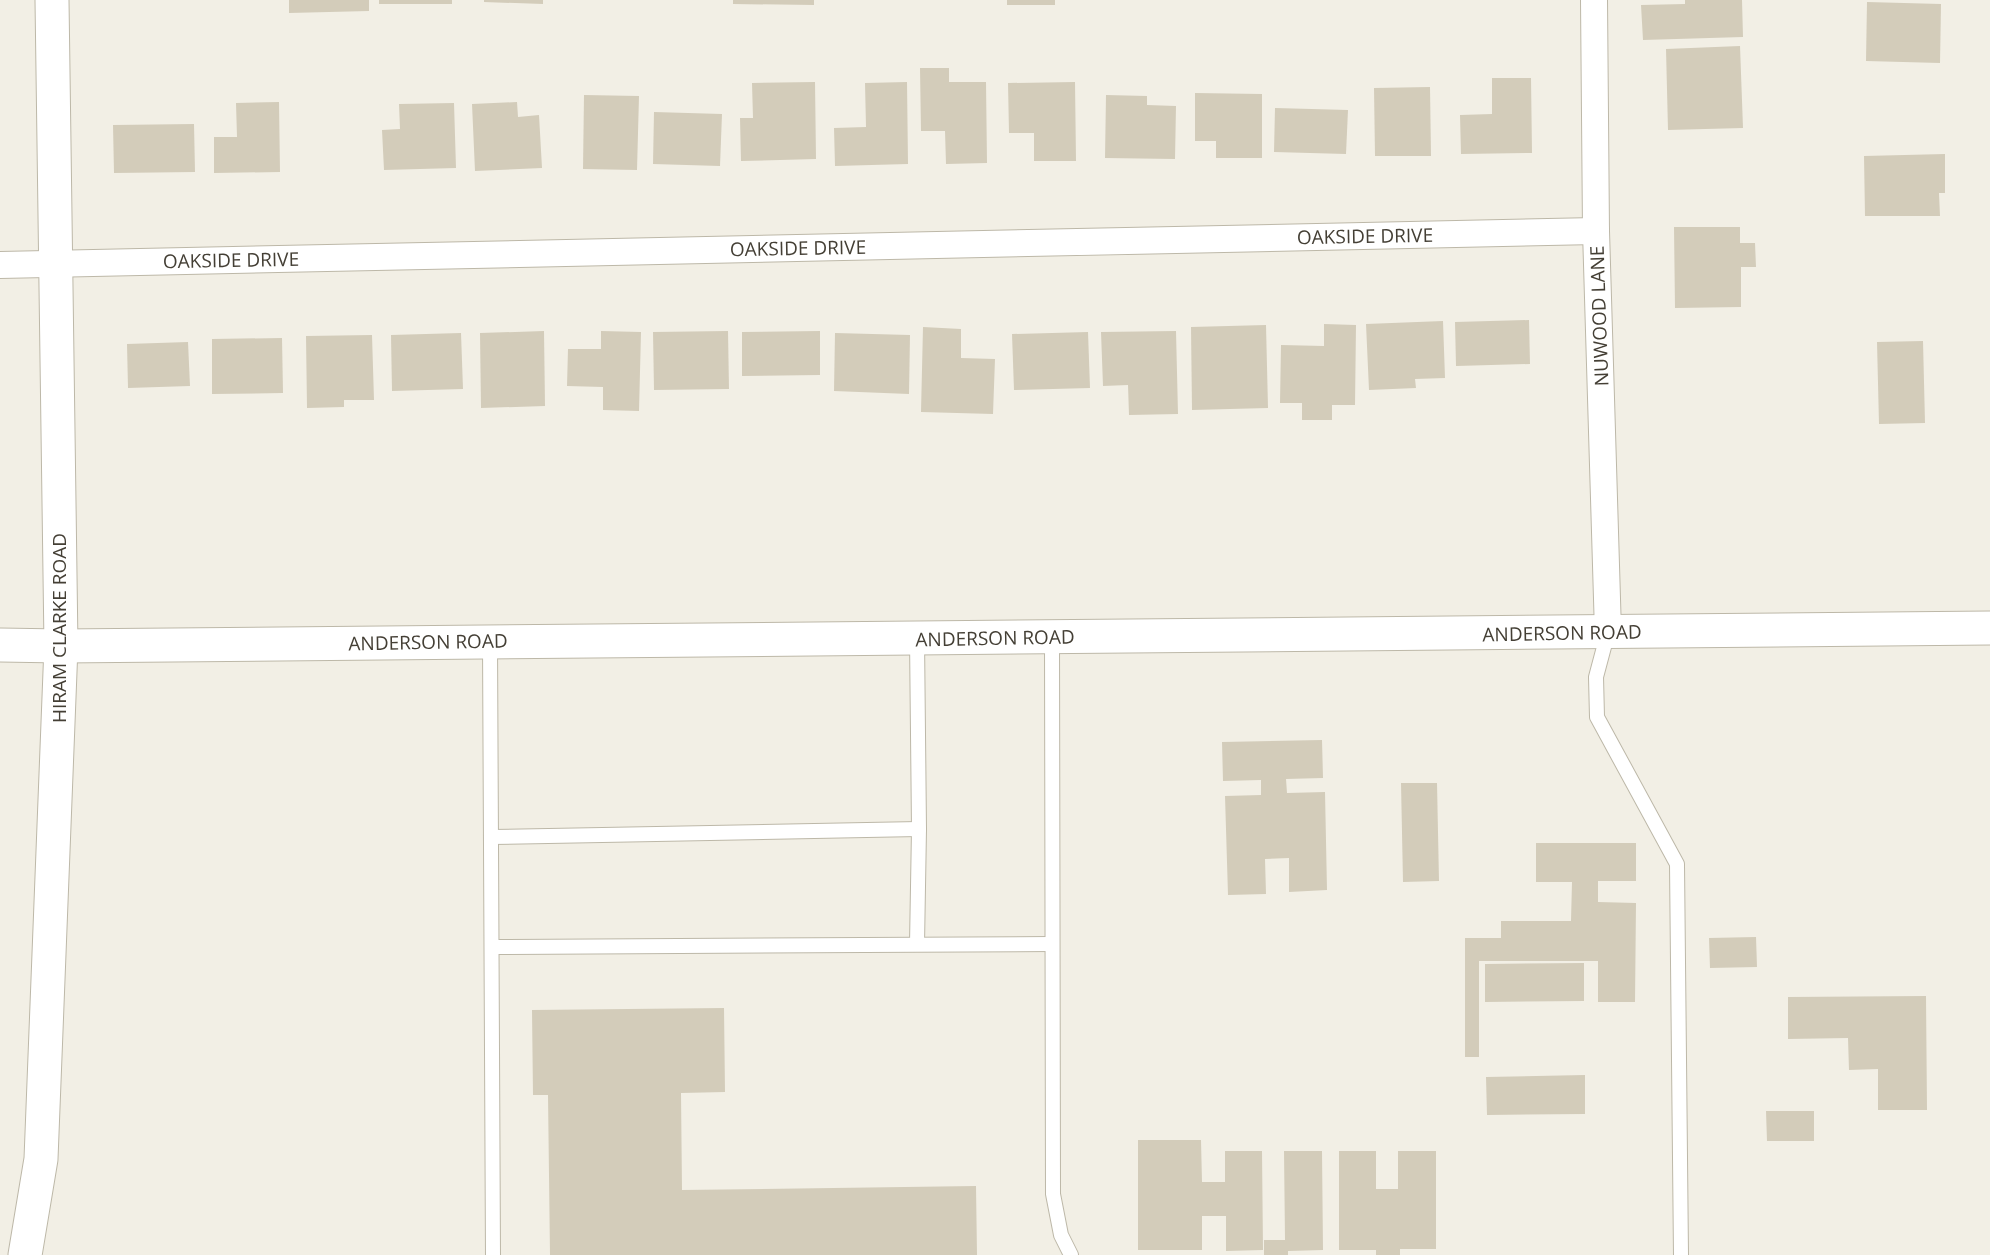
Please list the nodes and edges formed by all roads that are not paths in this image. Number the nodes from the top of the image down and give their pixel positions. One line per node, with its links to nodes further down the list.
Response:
1 (51, 0): 4 (street, HIRAM CLARKE ROAD)
2 (1594, 0): 3 (street, NUWOOD LANE)
3 (1596, 231): 4 (street, OAKSIDE DRIVE); 7 (street, NUWOOD LANE)
4 (56, 264): 5 (street, OAKSIDE DRIVE); 12 (street, HIRAM CLARKE ROAD)
5 (0, 265)
6 (1990, 628): 7 (street, ANDERSON ROAD)
7 (1608, 632): 8 (street, ANDERSON ROAD); 21 (lane)
8 (1052, 637): 9 (street, ANDERSON ROAD); 16 (lane)
9 (917, 638): 10 (street, ANDERSON ROAD); 13 (lane)
10 (490, 642): 12 (street, ANDERSON ROAD); 14 (lane)
11 (0, 645): 12 (street, ANDERSON ROAD)
12 (61, 646): 18 (street, HIRAM CLARKE ROAD)
13 (919, 829): 14 (lane); 15 (lane)
14 (491, 837): 17 (lane)
15 (917, 944): 16 (lane); 17 (lane)
16 (1052, 944): 20 (lane)
17 (492, 947): 19 (lane)
18 (25, 1255)
19 (494, 1255)
20 (1072, 1255)
21 (1681, 1255)

